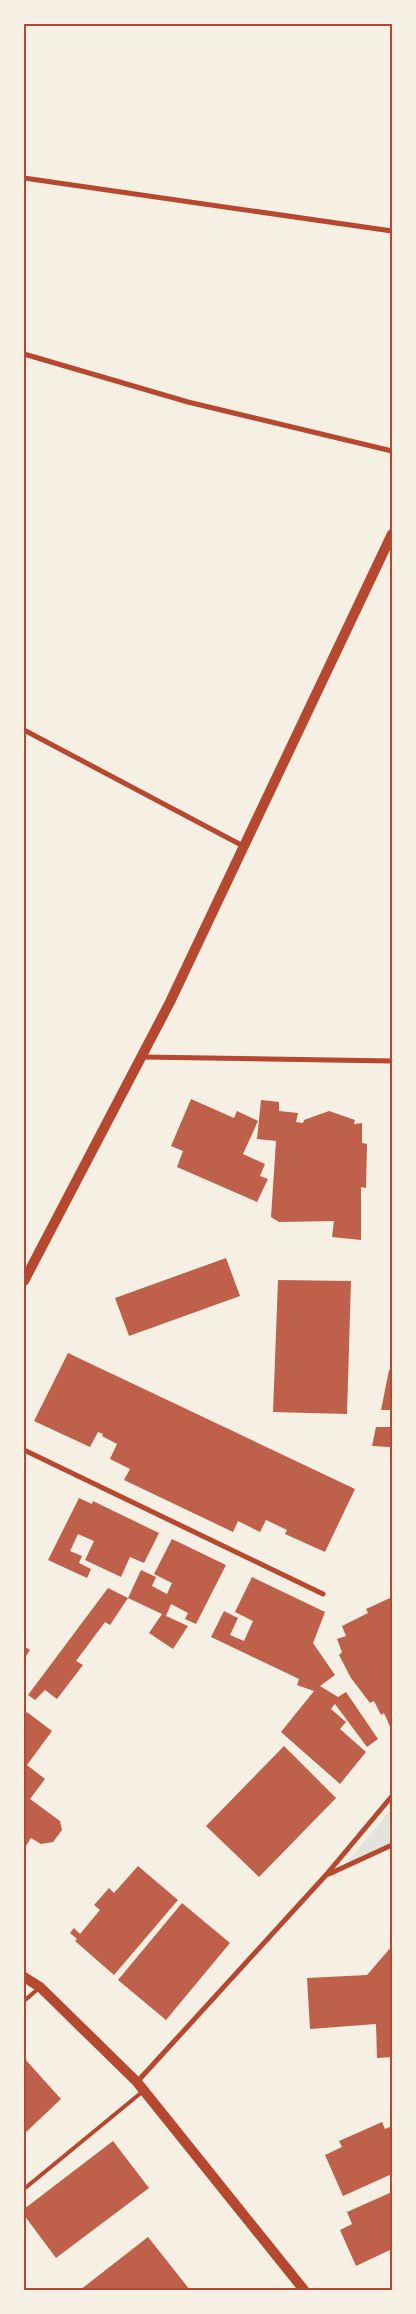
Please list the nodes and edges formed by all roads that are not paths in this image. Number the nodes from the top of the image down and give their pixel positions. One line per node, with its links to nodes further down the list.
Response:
1 (24, 178): 2 (street)
2 (392, 231)
3 (24, 354): 4 (street)
4 (392, 451)
5 (392, 534): 7 (main road)
6 (24, 730): 7 (street)
7 (245, 847): 8 (main road)
8 (143, 1056): 9 (street); 10 (main road)
9 (392, 1061)
10 (24, 1282)
11 (24, 1450): 12 (street)
12 (323, 1594)
13 (392, 1796): 15 (street)
14 (392, 1845): 15 (street)
15 (326, 1875): 19 (street)
16 (24, 1976): 17 (main road)
17 (40, 1987): 18 (lane); 19 (main road)
18 (24, 2002)
19 (141, 2086): 20 (lane); 21 (main road)
20 (24, 2188)
21 (304, 2290)

